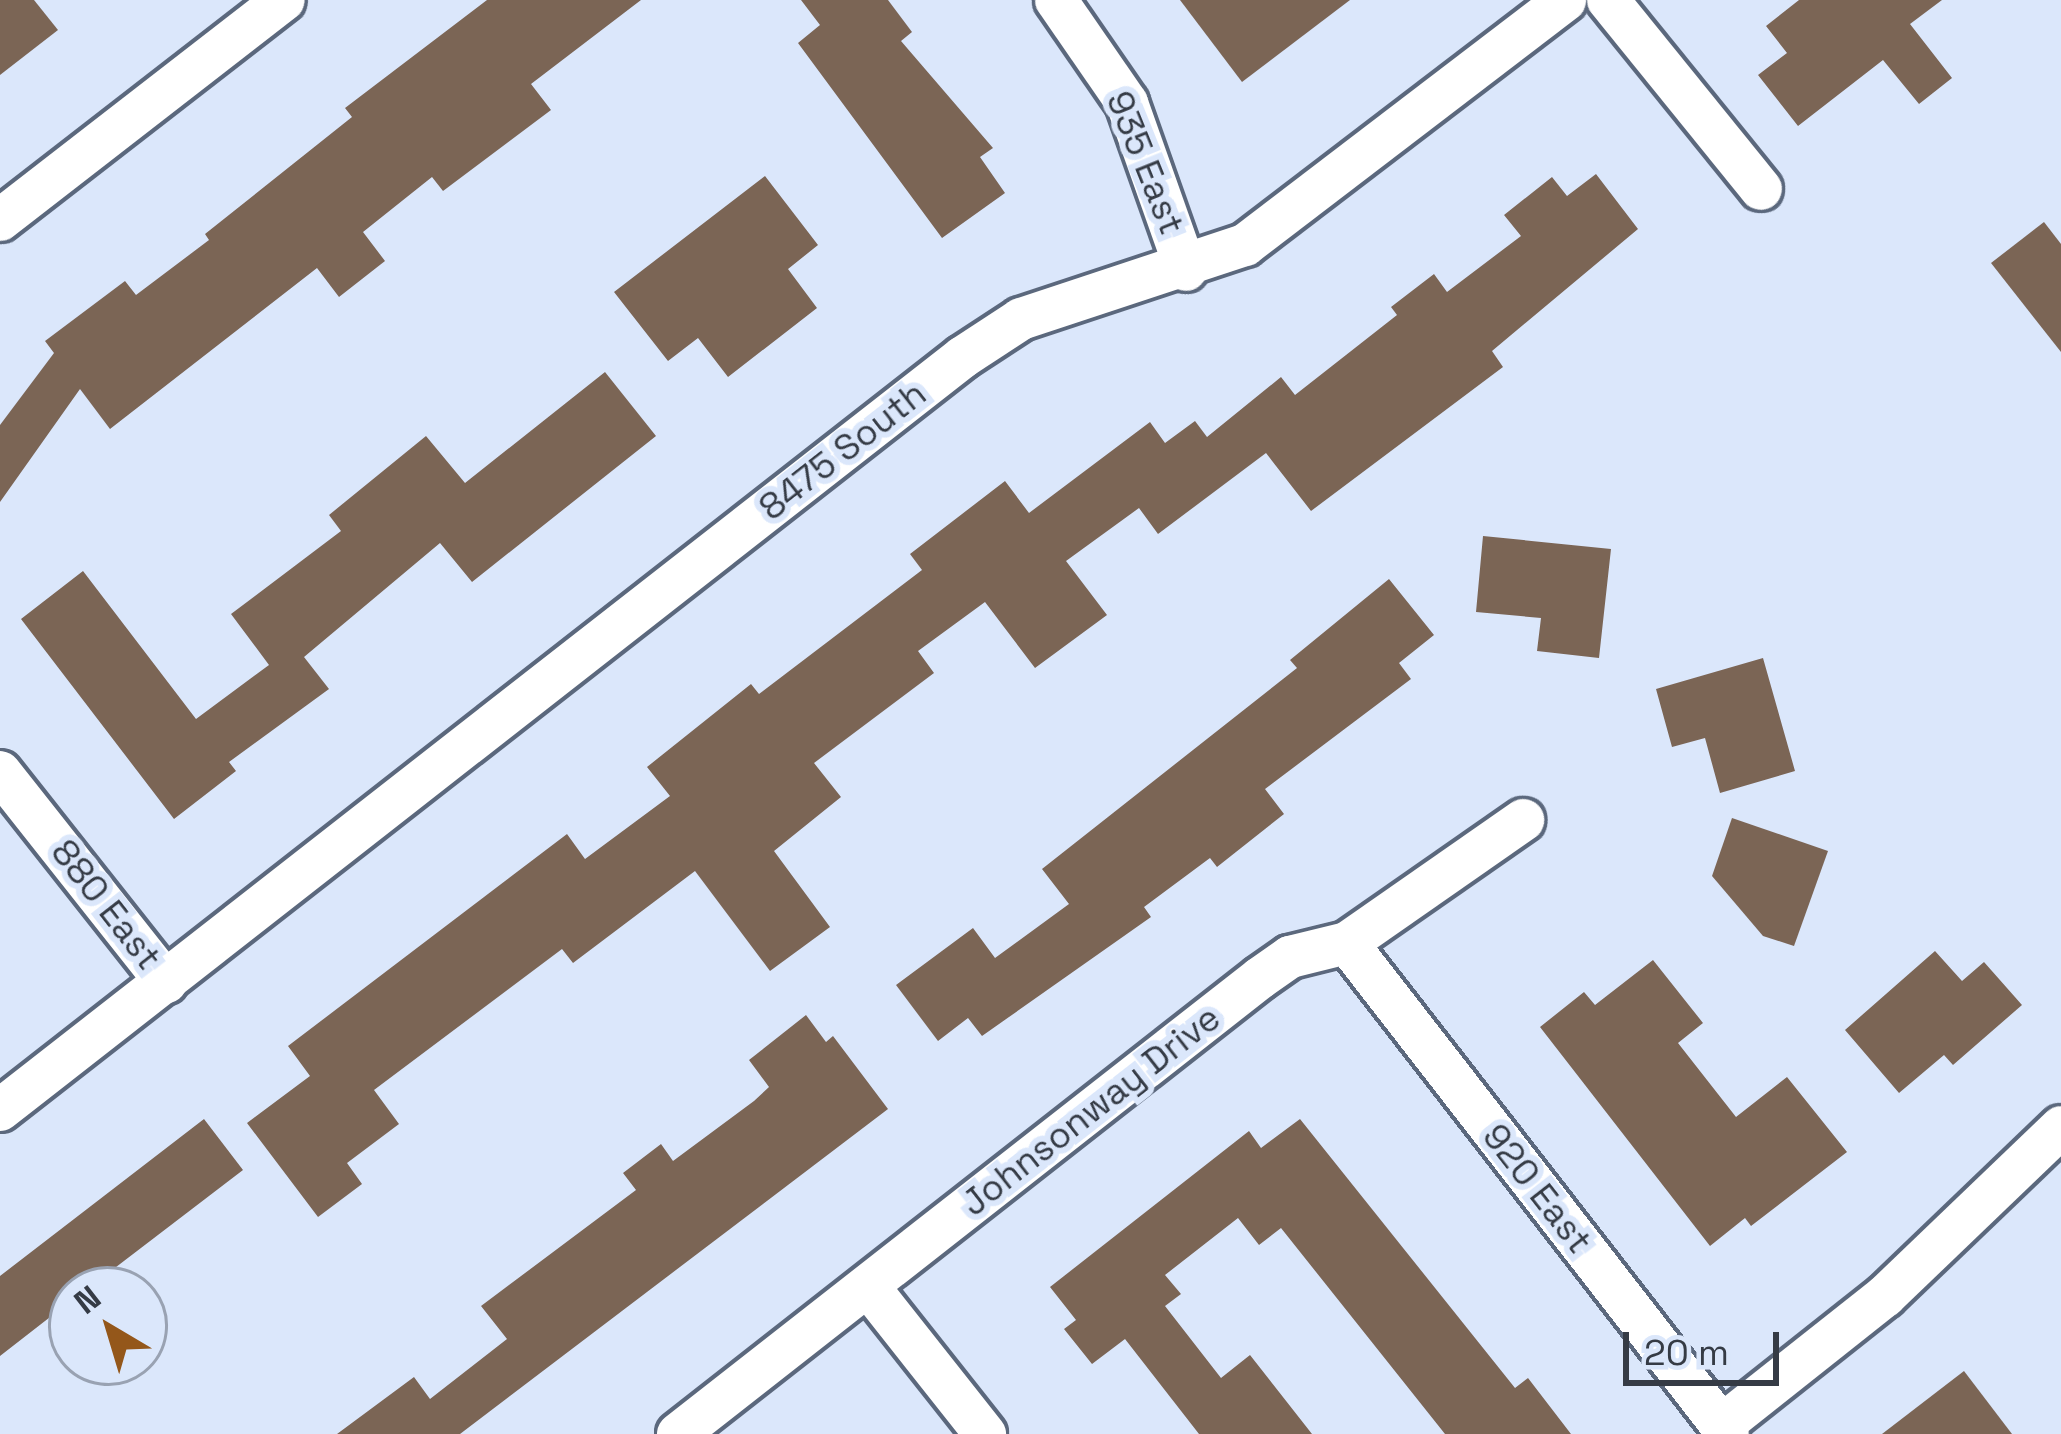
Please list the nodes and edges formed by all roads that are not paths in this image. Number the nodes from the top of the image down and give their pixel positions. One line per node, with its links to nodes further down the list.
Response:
1 (284, 0): 6 (street)
2 (1056, 0): 7 (street, 935 East)
3 (1565, 0): 7 (street, 8475 South)
4 (1608, 0): 5 (street)
5 (1761, 189)
6 (0, 220)
7 (1186, 270): 11 (street, 8475 South)
8 (0, 772): 11 (street, 880 East)
9 (1522, 820): 10 (street, Johnsonway Drive)
10 (1347, 943): 14 (street, Johnsonway Drive); 15 (street, 920 East)
11 (166, 982): 12 (street, 8475 South)
12 (0, 1110)
13 (2061, 1127): 15 (street)
14 (868, 1286): 16 (street, Johnsonway Drive); 17 (street)
15 (1725, 1430)
16 (678, 1434)
17 (985, 1434)

